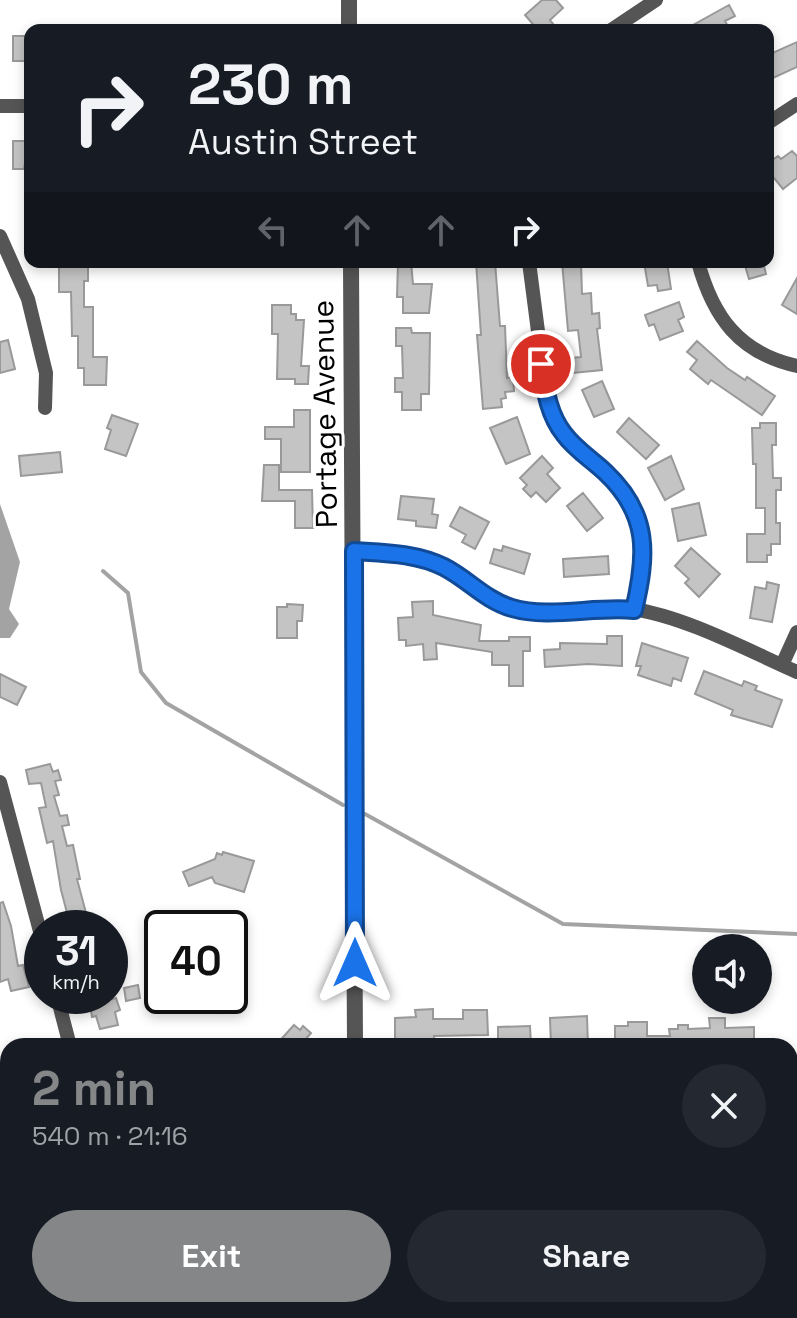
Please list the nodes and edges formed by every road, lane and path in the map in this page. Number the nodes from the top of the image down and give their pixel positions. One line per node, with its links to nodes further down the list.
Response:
1 (349, 0): 3 (street)
2 (656, 0): 4 (street)
3 (349, 24)
4 (620, 24)
5 (797, 104): 8 (street)
6 (0, 106): 7 (street)
7 (24, 106)
8 (774, 119)
9 (0, 236): 14 (street)
10 (351, 268): 15 (street, Portage Avenue)
11 (530, 268): 16 (street)
12 (700, 268): 13 (street)
13 (797, 366)
14 (45, 408)
15 (354, 551): 16 (street); 24 (street, Portage Avenue)
16 (634, 610): 18 (street)
17 (797, 632): 18 (street)
18 (782, 665): 19 (street)
19 (797, 672)
20 (0, 782): 21 (street)
21 (34, 910)
22 (62, 1014): 23 (street)
23 (68, 1038)
24 (355, 1038)

